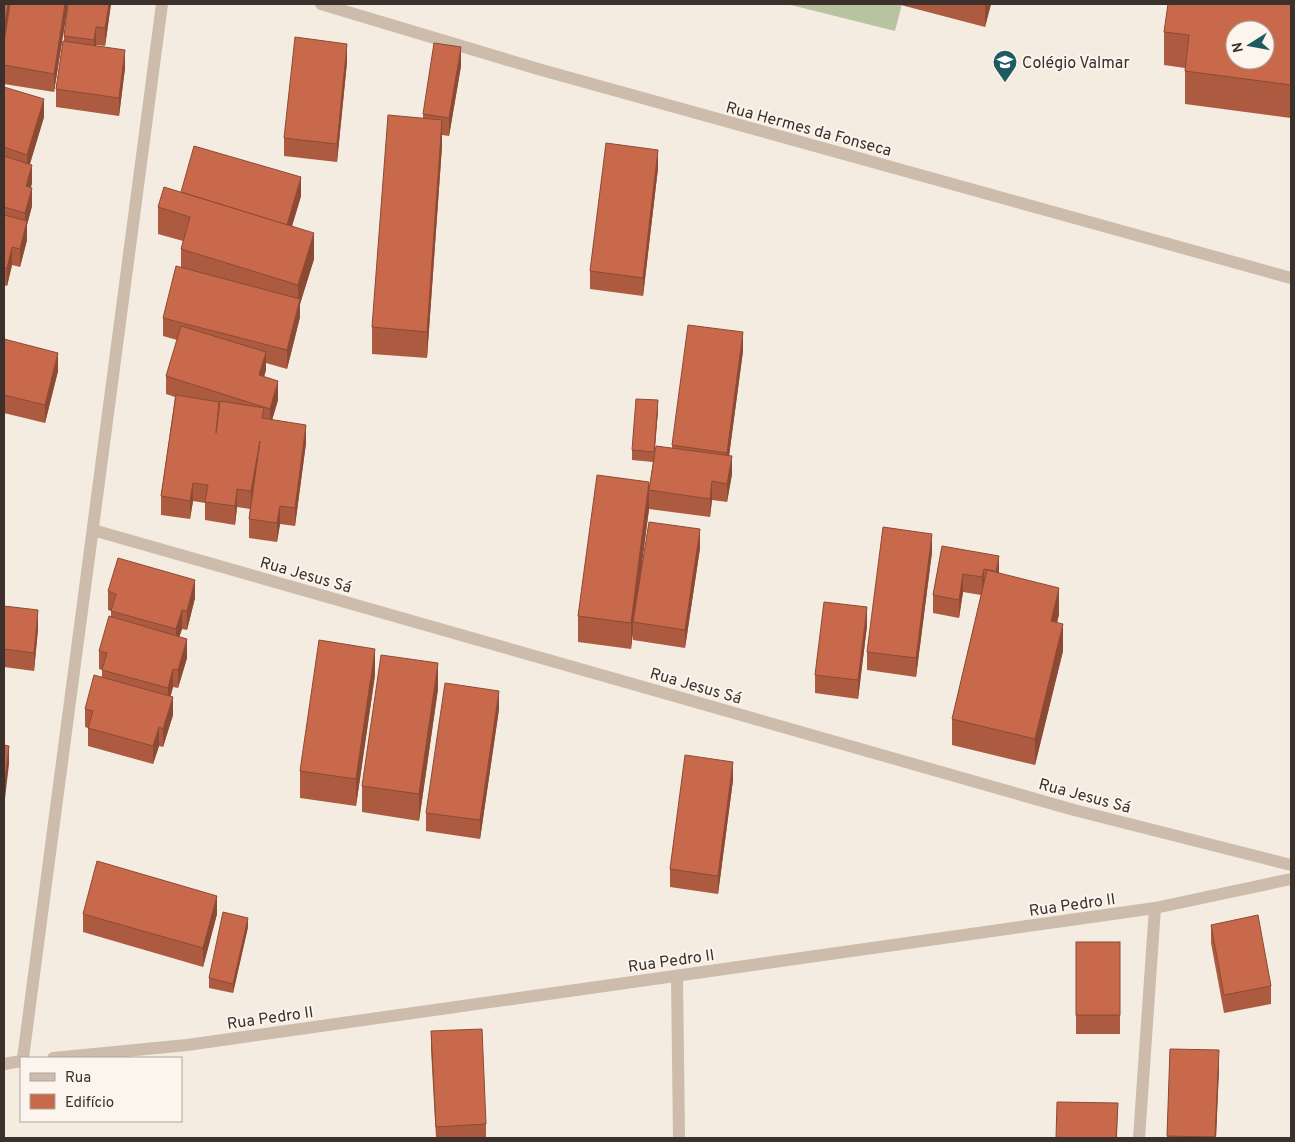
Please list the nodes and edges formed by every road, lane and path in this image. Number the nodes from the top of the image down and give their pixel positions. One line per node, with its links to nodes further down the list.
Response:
1 (162, 4): 4 (street)
2 (320, 4): 3 (street, Rua Hermes da Fonseca)
3 (1291, 278)
4 (93, 530): 5 (street, Rua Jesus Sá); 9 (street)
5 (1291, 865)
6 (1291, 879): 7 (street, Rua Pedro II)
7 (1155, 908): 8 (street, Rua Pedro II); 14 (street)
8 (677, 976): 10 (street, Rua Pedro II); 13 (street)
9 (22, 1057)
10 (63, 1057)
11 (20, 1060): 12 (street)
12 (4, 1064)
13 (679, 1138)
14 (1139, 1138)

